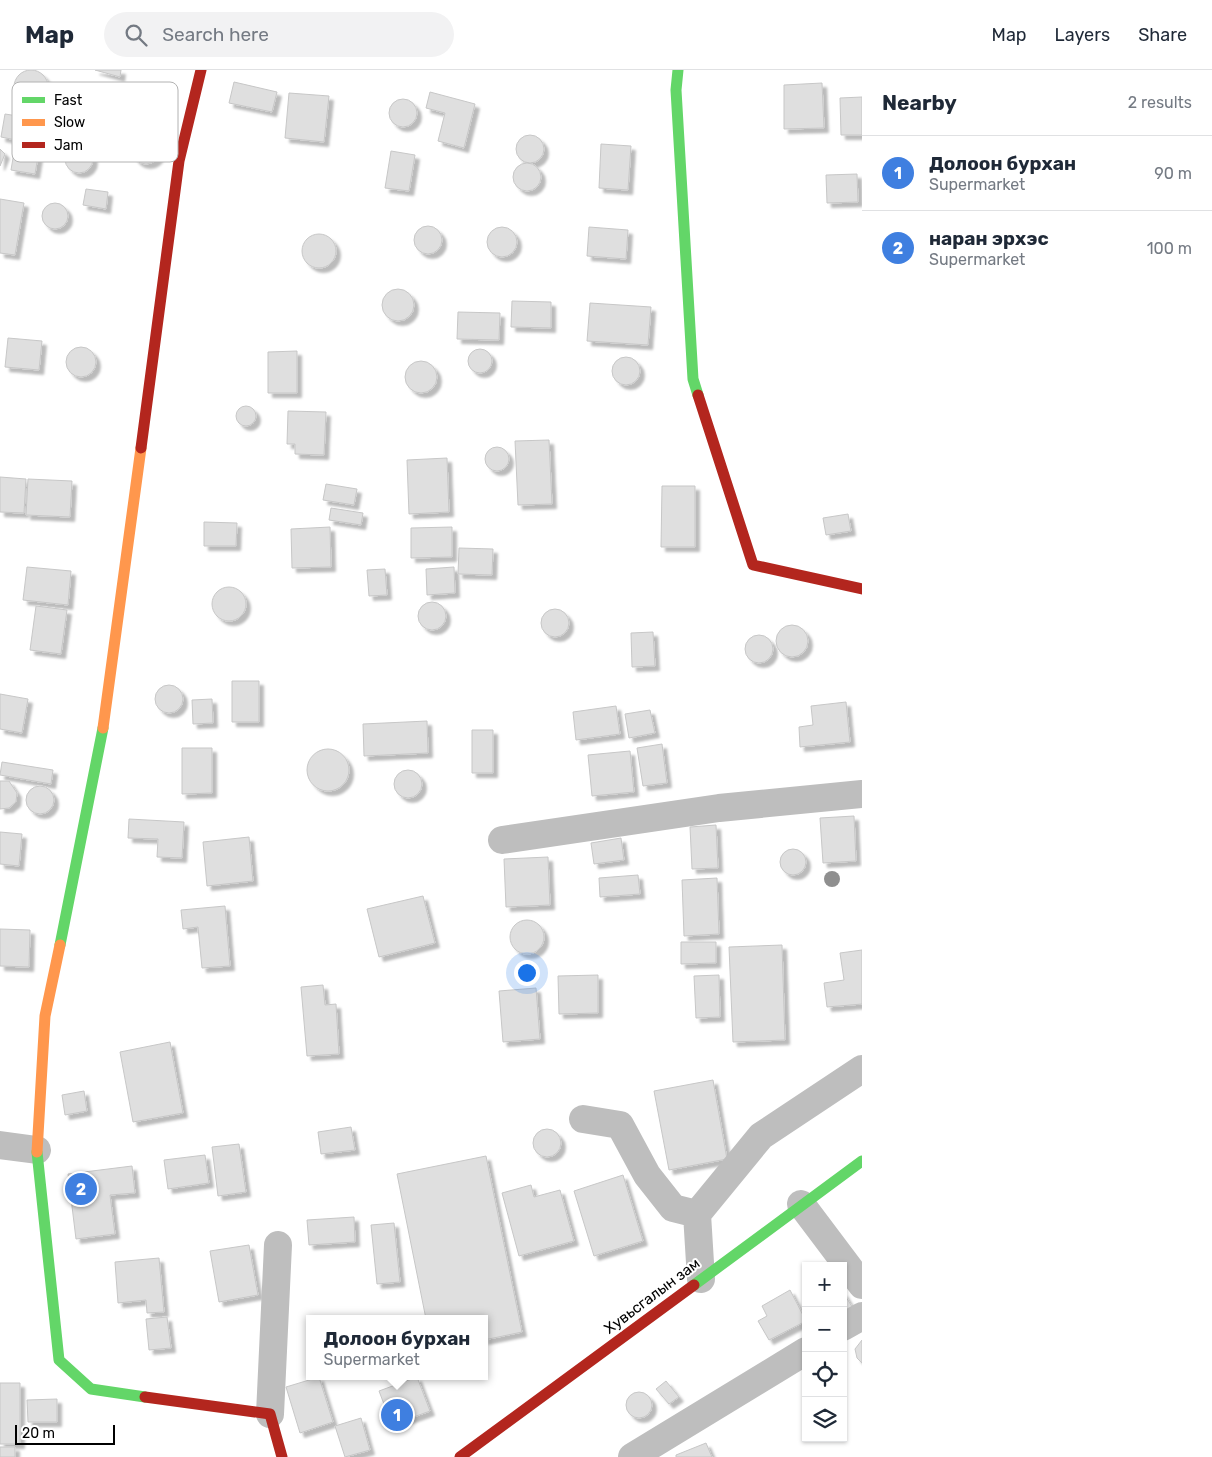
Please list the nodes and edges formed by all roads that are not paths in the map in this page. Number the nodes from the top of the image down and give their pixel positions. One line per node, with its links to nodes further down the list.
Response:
1 (201, 70): 9 (street)
2 (678, 70): 3 (street)
3 (862, 590)
4 (862, 794): 5 (street)
5 (502, 840)
6 (862, 1069): 12 (street)
7 (583, 1119): 12 (street)
8 (0, 1145): 9 (street)
9 (38, 1150): 19 (street)
10 (862, 1161): 11 (street, Хувьсгалын зам)
11 (801, 1204): 14 (street, Хувьсгалын зам); 15 (street)
12 (697, 1214): 14 (street)
13 (278, 1245): 19 (street)
14 (701, 1279): 21 (street, Хувьсгалын зам)
15 (862, 1286)
16 (862, 1316): 17 (street)
17 (847, 1325)
18 (804, 1352): 22 (street)
19 (270, 1414): 20 (street)
20 (282, 1457)
21 (460, 1457)
22 (632, 1457)

